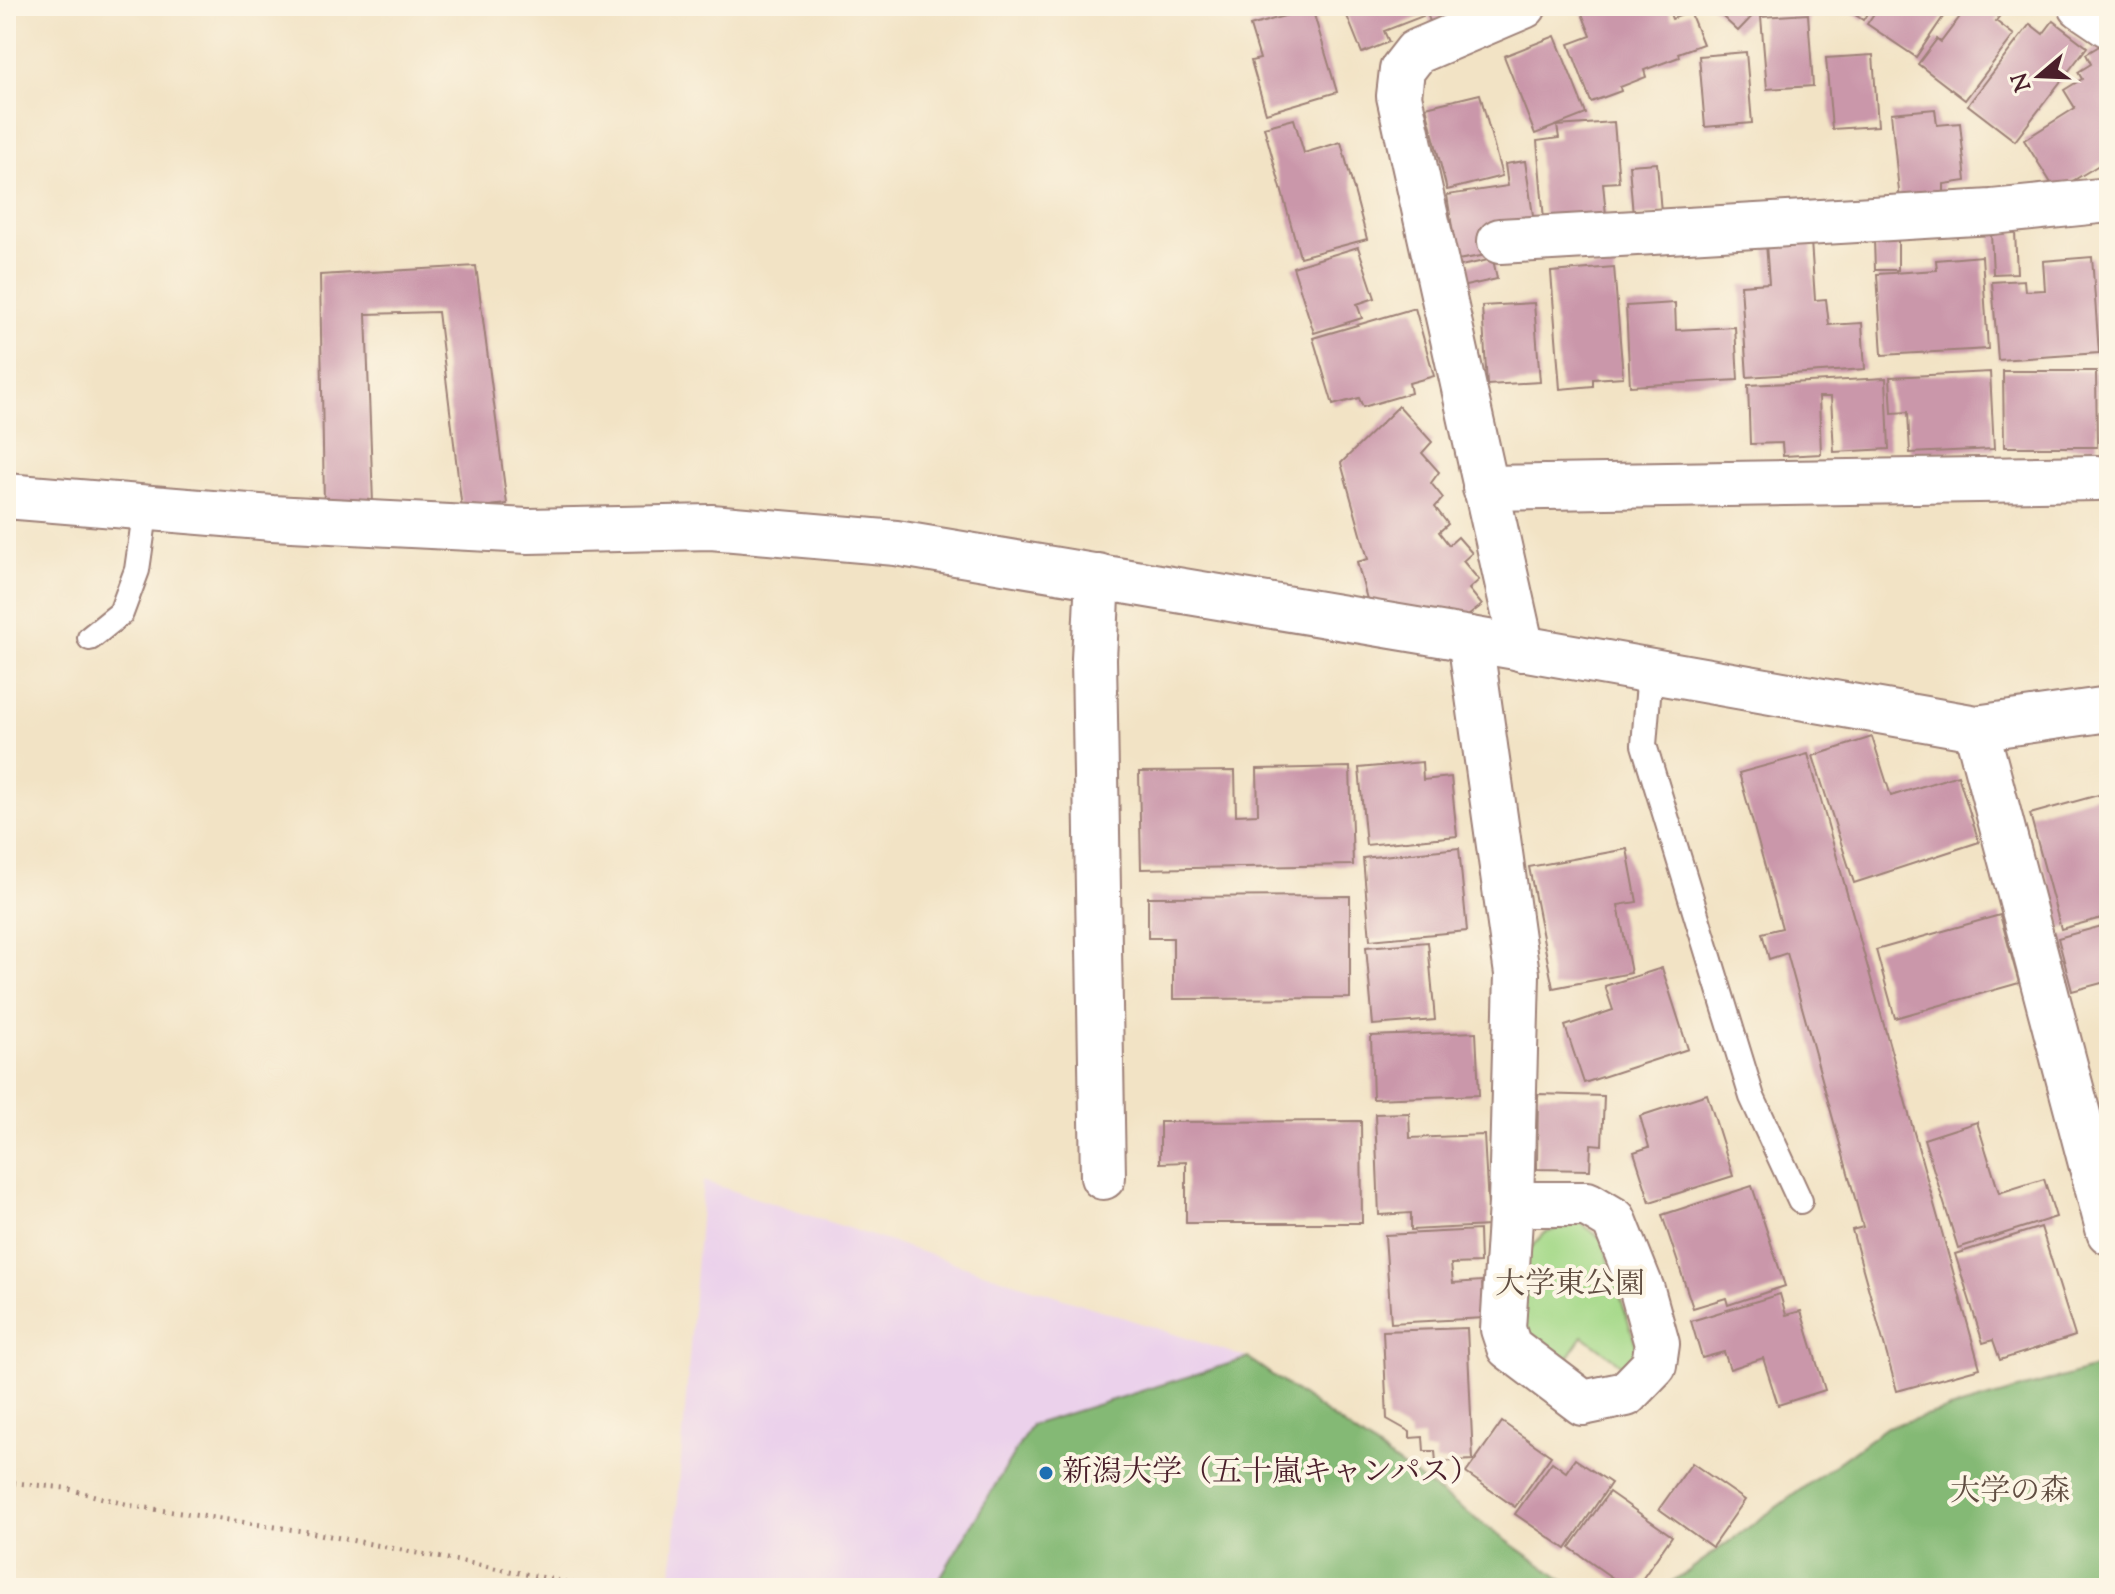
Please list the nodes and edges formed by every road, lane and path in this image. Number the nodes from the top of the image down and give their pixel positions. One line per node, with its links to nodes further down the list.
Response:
1 (1524, 6): 7 (street)
2 (2081, 6): 3 (street)
3 (2109, 25)
4 (2109, 200): 5 (street)
5 (1500, 241)
6 (2097, 478): 7 (street)
7 (1485, 488): 13 (street)
8 (6, 496): 9 (street)
9 (146, 507): 10 (street); 11 (lane)
10 (1098, 576): 12 (street); 17 (street)
11 (90, 638)
12 (1470, 639): 13 (street); 19 (street)
13 (1522, 649): 14 (street)
14 (1650, 671): 16 (street); 18 (lane)
15 (2109, 709): 16 (street)
16 (1976, 728): 20 (street)
17 (1103, 1177)
18 (1800, 1201)
19 (1511, 1204): 19 (street)
20 (2109, 1232)
21 (6, 1482): 22 (path)
22 (597, 1588)
23 (672, 1588): 24 (path)
24 (733, 1588)

